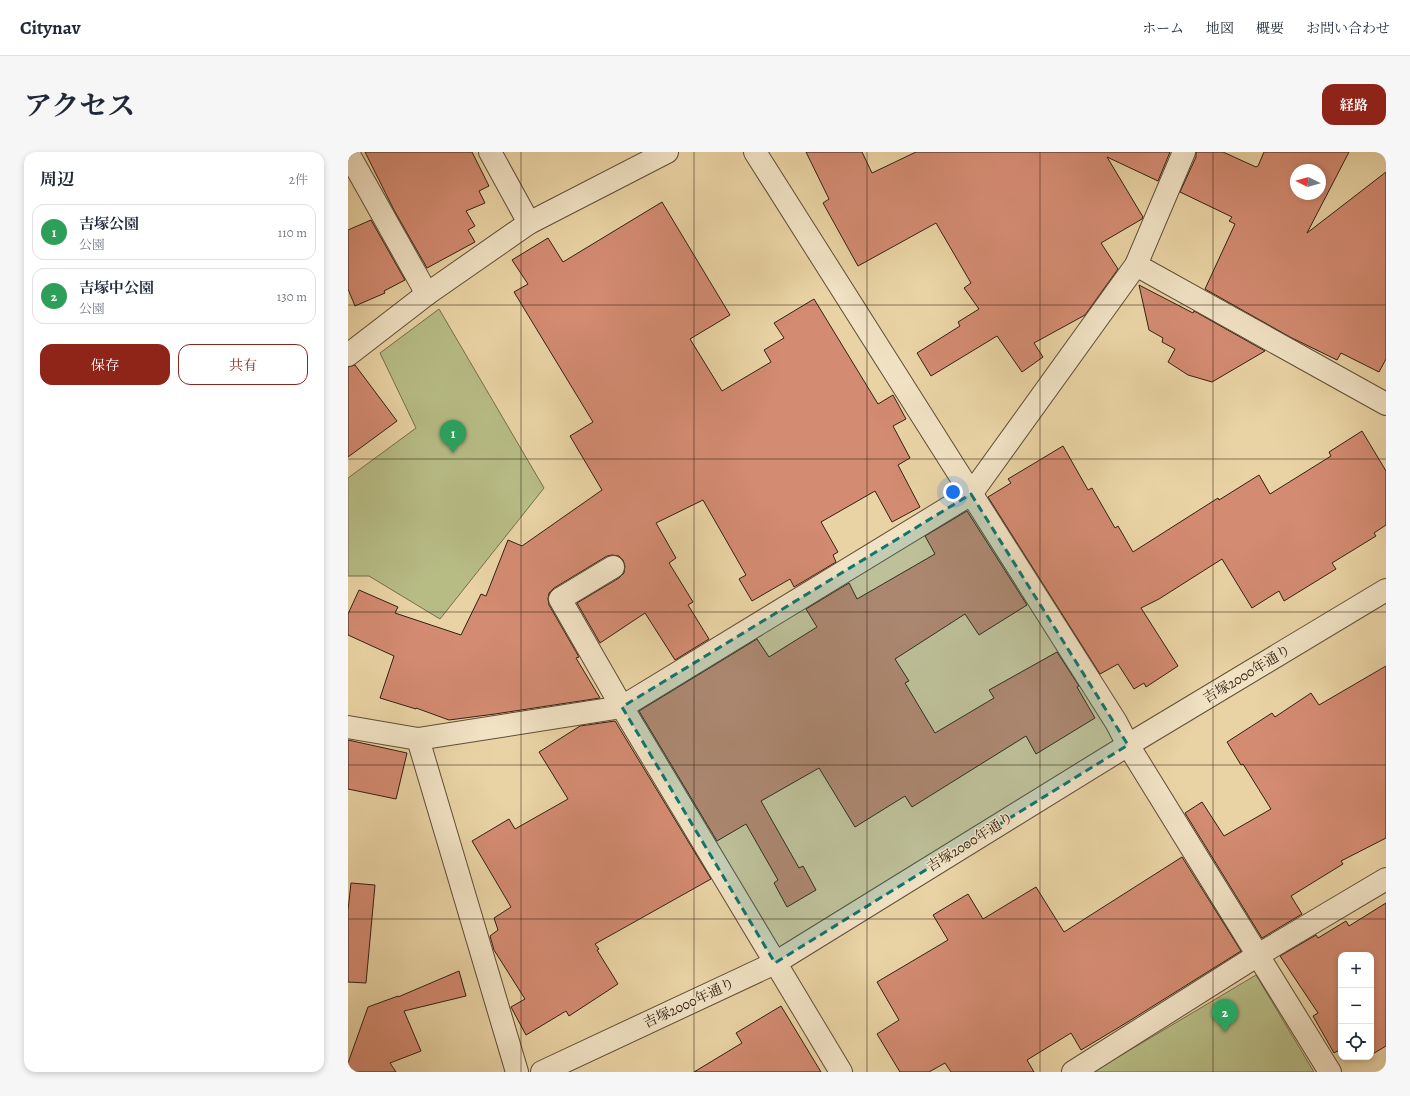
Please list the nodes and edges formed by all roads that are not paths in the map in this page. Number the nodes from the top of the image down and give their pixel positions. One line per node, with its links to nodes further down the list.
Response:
1 (490, 152): 6 (street)
2 (667, 152): 6 (street)
3 (755, 152): 11 (street)
4 (1184, 152): 7 (street)
5 (348, 153): 8 (street)
6 (529, 223): 8 (street)
7 (1136, 265): 10 (street); 11 (street)
8 (427, 294): 9 (street)
9 (348, 355)
10 (1386, 404)
11 (971, 494): 14 (street); 17 (street)
12 (613, 567): 14 (street)
13 (1386, 590): 17 (street, 吉塚2000年通り)
14 (622, 707): 16 (street); 20 (street)
15 (348, 727): 16 (street)
16 (418, 739): 21 (street)
17 (1128, 745): 19 (street); 20 (street, 吉塚2000年通り)
18 (1386, 879): 19 (street)
19 (1258, 955): 24 (street); 25 (street)
20 (775, 963): 22 (street, 吉塚2000年通り); 23 (street)
21 (517, 1072)
22 (542, 1072)
23 (841, 1072)
24 (1074, 1072)
25 (1330, 1072)

